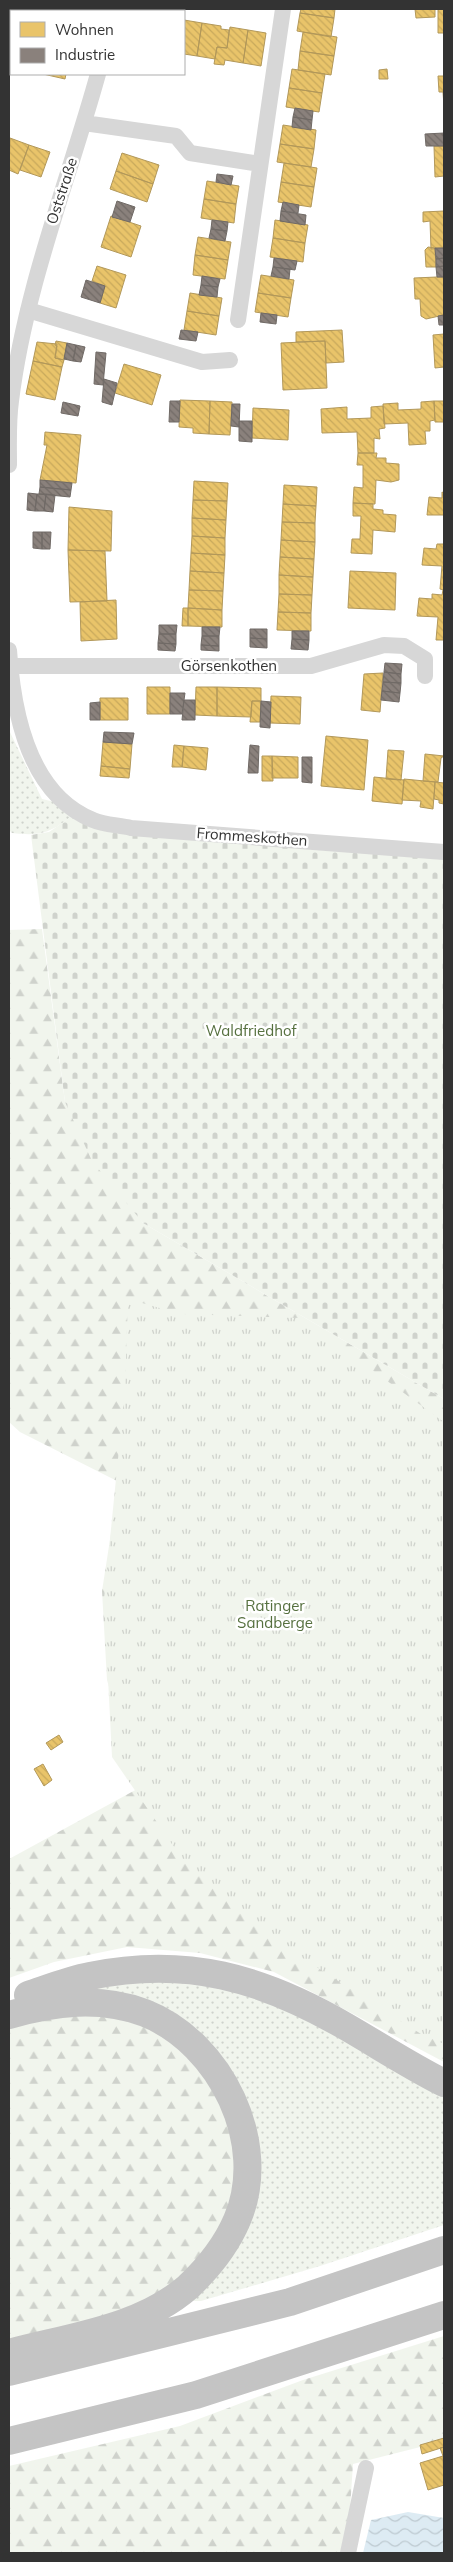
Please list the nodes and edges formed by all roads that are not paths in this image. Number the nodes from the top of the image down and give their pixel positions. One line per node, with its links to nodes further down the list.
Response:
1 (283, 9): 4 (street)
2 (98, 75): 3 (street, Oststraße)
3 (84, 123): 4 (street); 5 (street, Oststraße)
4 (260, 164): 6 (street)
5 (28, 310): 7 (street); 8 (street, Oststraße)
6 (238, 320)
7 (230, 360)
8 (9, 465)
9 (9, 658): 10 (street, Görsenkothen); 11 (street, Frommeskothen)
10 (424, 676)
11 (444, 852)
12 (9, 2000): 14 (highway)
13 (9, 2015): 17 (highway)
14 (444, 2083)
15 (444, 2250): 18 (highway)
16 (444, 2316): 19 (highway)
17 (9, 2352)
18 (9, 2372)
19 (9, 2441)
20 (366, 2468): 21 (street)
21 (348, 2553)

